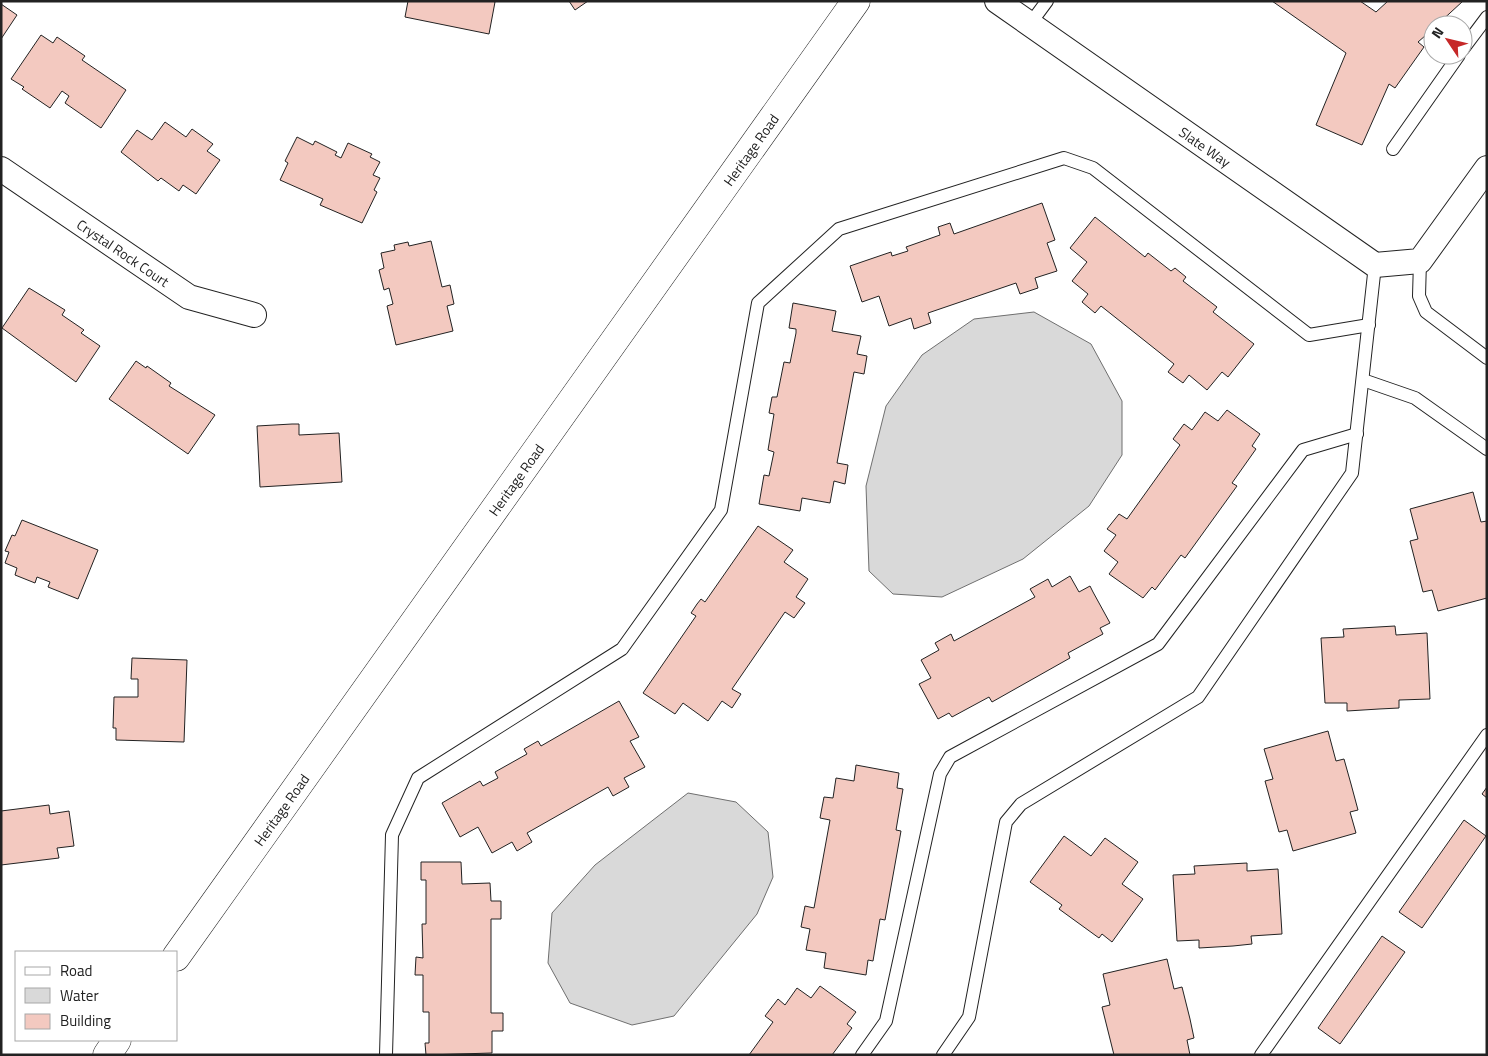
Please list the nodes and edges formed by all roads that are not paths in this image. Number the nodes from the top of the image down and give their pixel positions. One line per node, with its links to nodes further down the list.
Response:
1 (856, 1): 20 (main road, Heritage Road)
2 (997, 1): 5 (street, Slate Way)
3 (1047, 1): 5 (lane)
4 (1487, 17): 6 (lane)
5 (1030, 24): 12 (street, Slate Way)
6 (1473, 36)
7 (1452, 65): 8 (lane)
8 (1393, 148)
9 (1487, 168): 11 (street)
10 (1, 170): 13 (street, Crystal Rock Court)
11 (1420, 261): 12 (street); 15 (lane)
12 (1375, 265): 14 (lane)
13 (254, 315)
14 (1369, 325): 16 (lane); 23 (lane)
15 (1487, 358)
16 (1363, 380): 17 (lane); 18 (lane)
17 (1357, 434): 24 (lane); 25 (lane)
18 (1487, 449)
19 (1487, 735): 26 (lane)
20 (178, 954)
21 (116, 1041): 22 (main road)
22 (106, 1055)
23 (386, 1055)
24 (862, 1055)
25 (943, 1055)
26 (1261, 1055)

